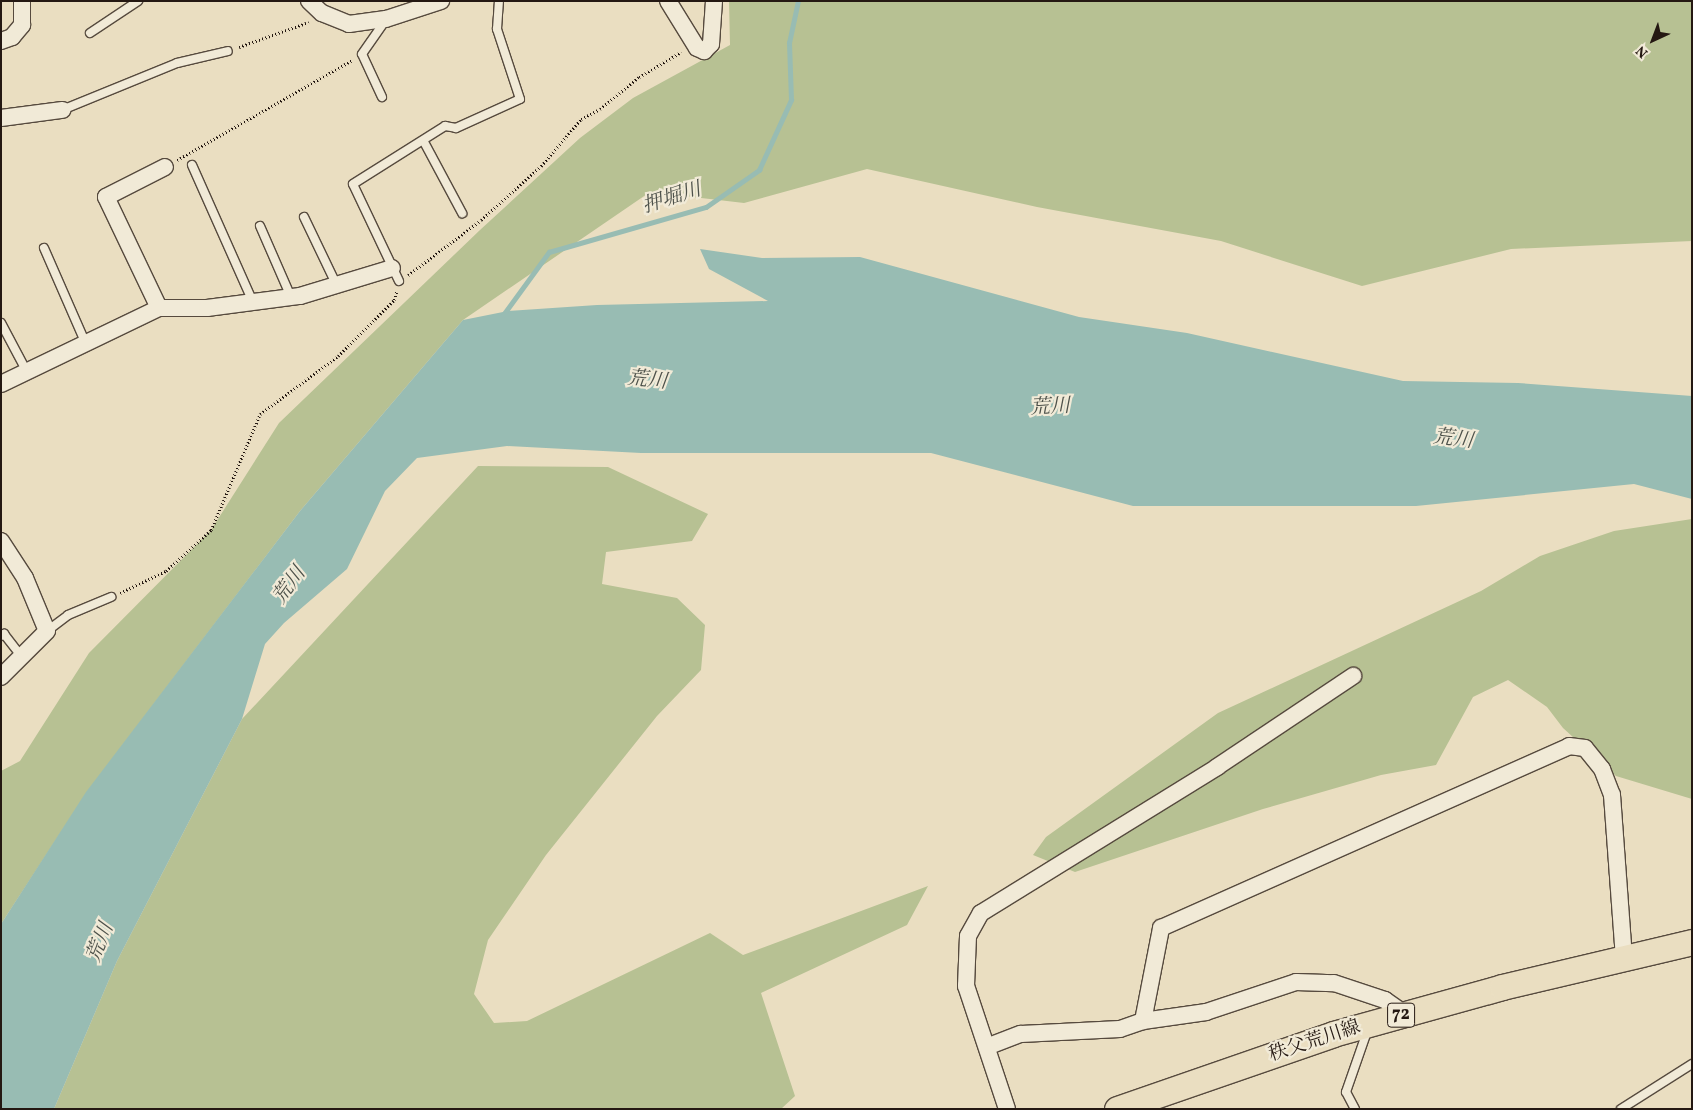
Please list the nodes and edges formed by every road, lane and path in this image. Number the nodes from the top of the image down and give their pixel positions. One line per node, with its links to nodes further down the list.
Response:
1 (22, 1): 11 (street)
2 (138, 1): 10 (lane)
3 (309, 1): 8 (street)
4 (441, 1): 9 (street)
5 (499, 1): 18 (lane)
6 (668, 1): 12 (street)
7 (714, 1): 12 (street)
8 (322, 13): 9 (street); 13 (path)
9 (386, 19): 14 (lane)
10 (90, 33)
11 (1, 41)
12 (697, 48): 25 (path)
13 (228, 51): 16 (lane)
14 (362, 54): 15 (lane); 20 (path)
15 (382, 97)
16 (62, 110): 17 (street)
17 (1, 118)
18 (424, 142): 21 (lane); 25 (lane)
19 (192, 165): 28 (lane)
20 (164, 167): 29 (street)
21 (462, 213)
22 (304, 217): 26 (lane)
23 (260, 226): 27 (lane)
24 (44, 248): 31 (lane)
25 (395, 274): 26 (street); 35 (path)
26 (338, 288): 27 (street)
27 (291, 297): 28 (street)
28 (253, 302): 29 (street)
29 (159, 308): 31 (street)
30 (1, 323): 32 (lane)
31 (87, 346): 32 (street)
32 (27, 372): 33 (street)
33 (1, 384)
34 (1, 541): 36 (street)
35 (111, 597): 36 (lane)
36 (47, 631): 38 (street)
37 (1, 636): 38 (lane)
38 (23, 658): 40 (street)
39 (1353, 676): 46 (street)
40 (1, 677)
41 (1692, 942): 42 (main road, 秩父荒川線 / 72)
42 (1624, 958): 43 (main road, 秩父荒川線 / 72); 44 (street)
43 (1405, 1014): 44 (street); 45 (main road, 秩父荒川線 / 72)
44 (1143, 1021): 46 (street)
45 (1370, 1024): 49 (main road, 秩父荒川線 / 72); 50 (lane)
46 (989, 1046): 48 (street)
47 (1692, 1064): 51 (lane)
48 (1007, 1109)
49 (1117, 1109)
50 (1355, 1109)
51 (1621, 1109)

